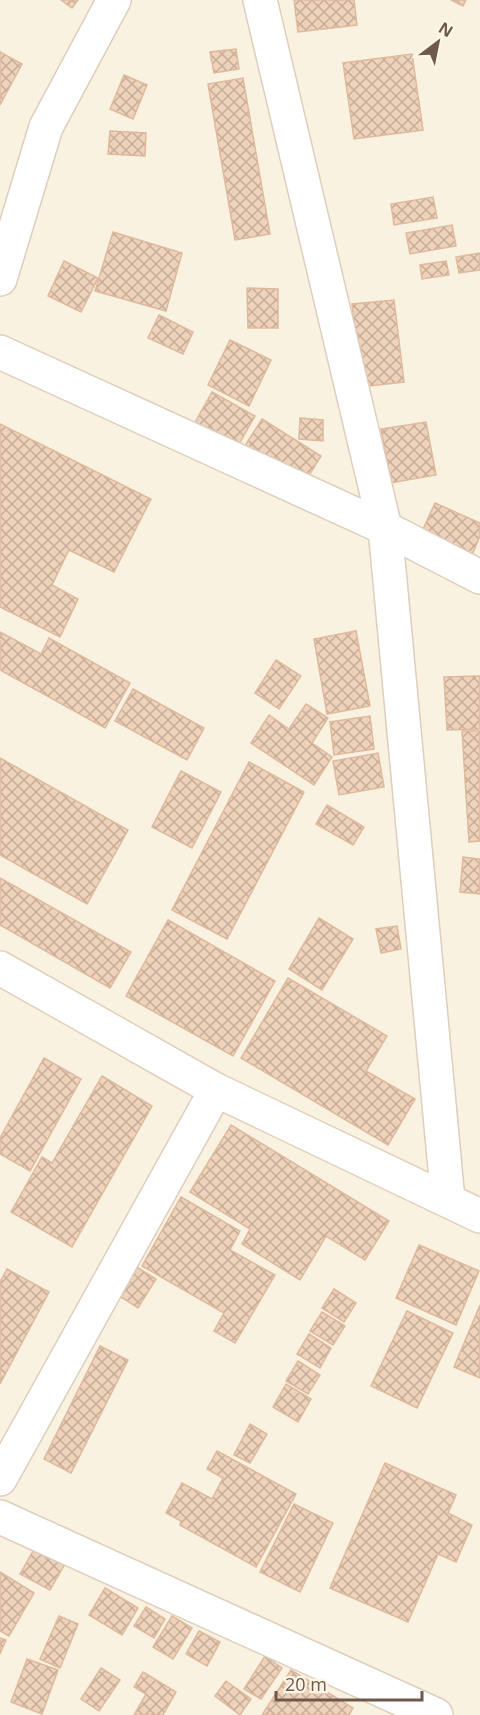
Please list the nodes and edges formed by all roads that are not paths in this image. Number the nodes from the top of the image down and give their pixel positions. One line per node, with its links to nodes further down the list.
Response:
1 (114, 0): 3 (street)
2 (260, 0): 5 (street)
3 (0, 279)
4 (0, 352): 5 (street)
5 (385, 528): 6 (street); 9 (street)
6 (480, 578)
7 (0, 968): 8 (street)
8 (216, 1090): 9 (street); 11 (street)
9 (448, 1200): 10 (street)
10 (480, 1216)
11 (0, 1479)
12 (0, 1517): 13 (street)
13 (436, 1715)

